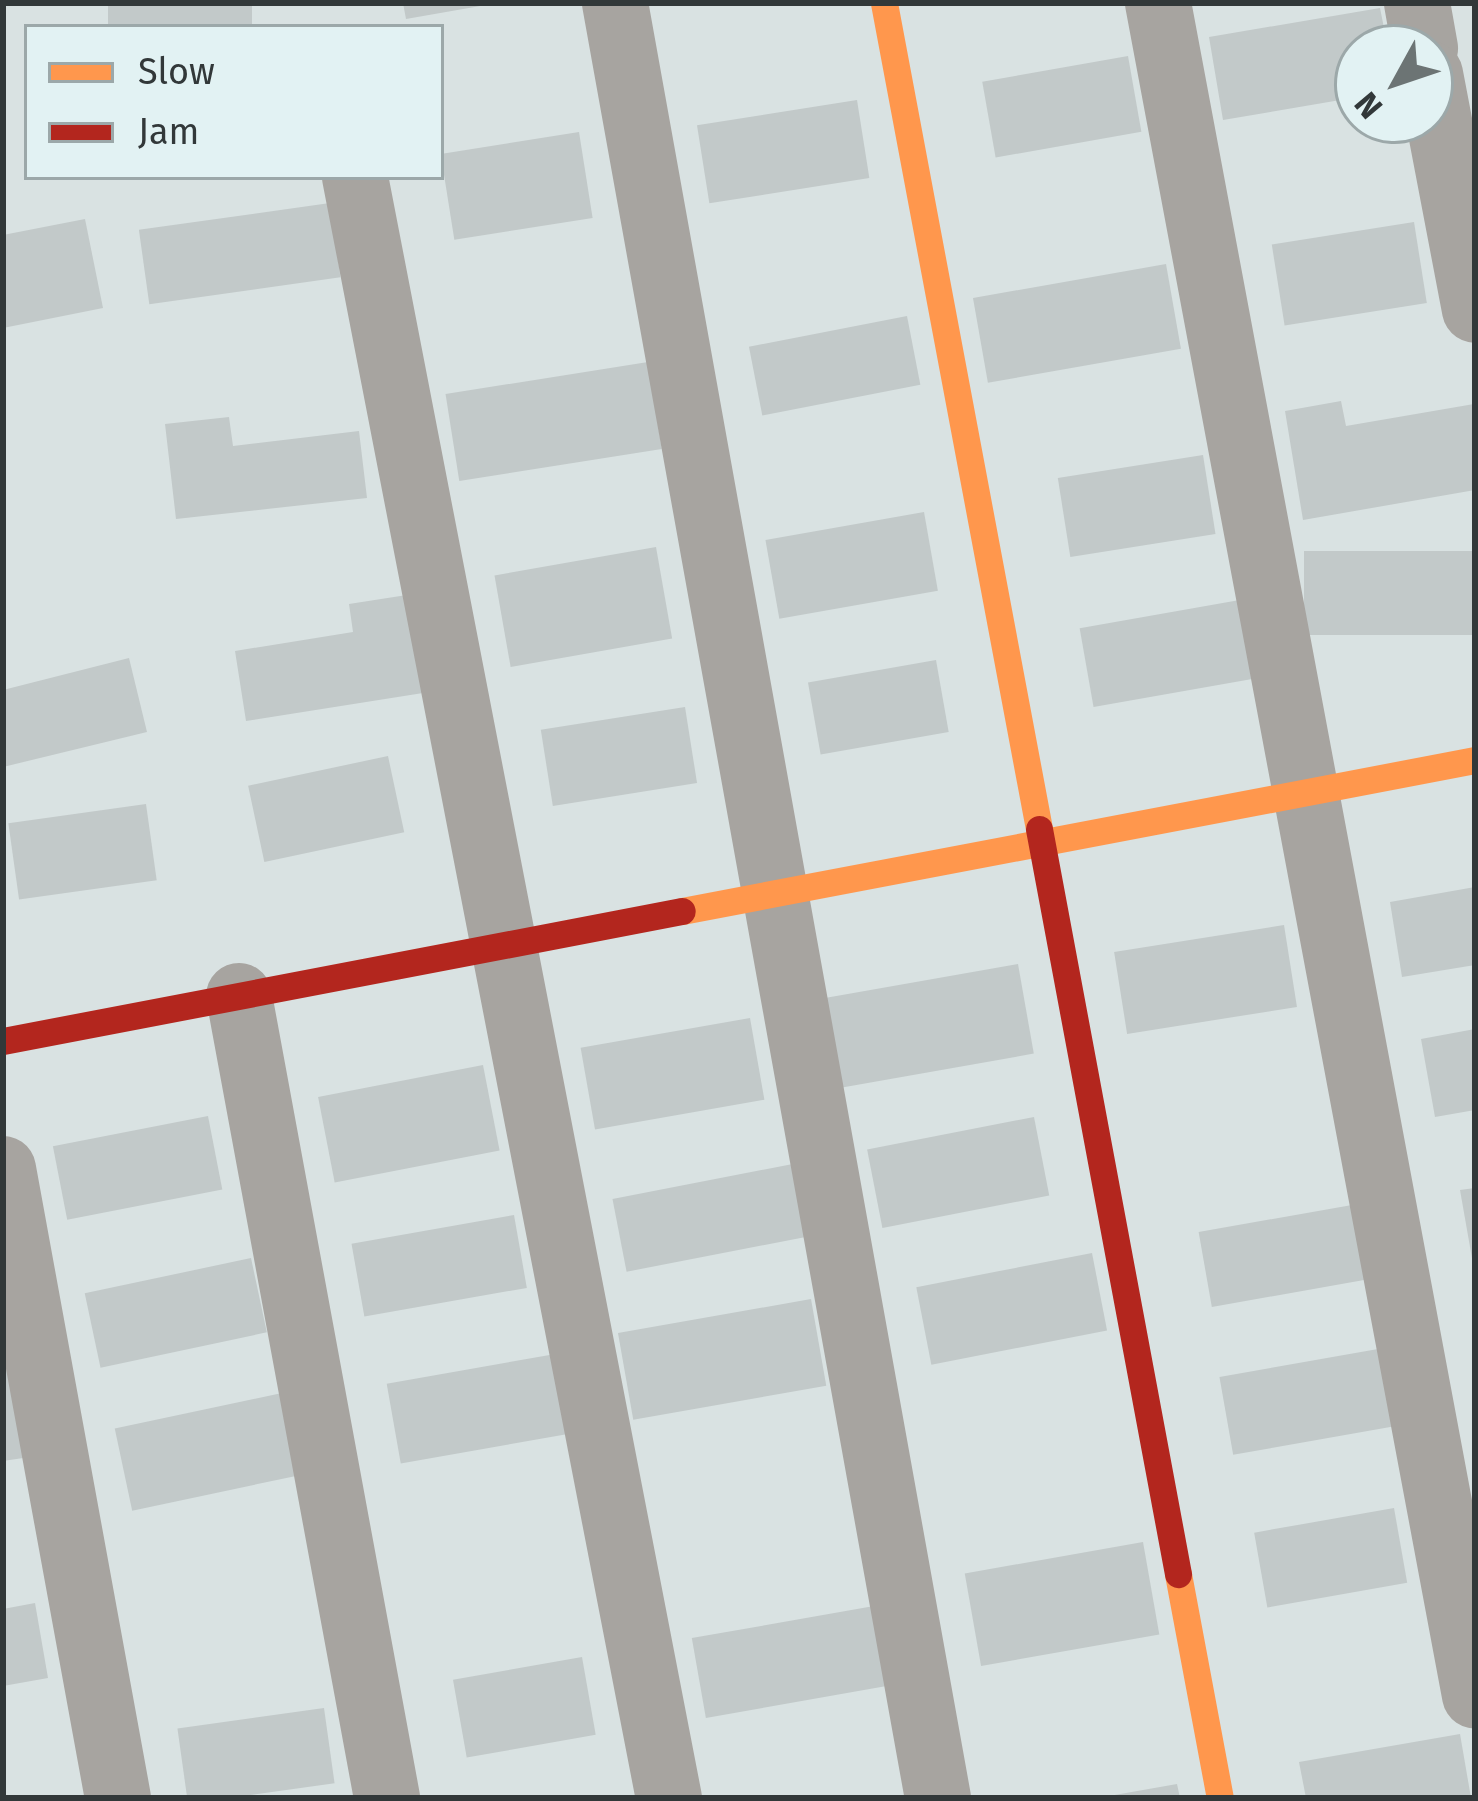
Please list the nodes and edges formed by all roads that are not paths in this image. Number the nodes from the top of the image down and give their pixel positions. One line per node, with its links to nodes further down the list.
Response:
1 (615, 3): 10 (street)
2 (884, 3): 9 (street)
3 (1158, 3): 8 (street)
4 (1443, 144): 6 (street)
5 (356, 180): 11 (street)
6 (1475, 310)
7 (1475, 760): 8 (street)
8 (1304, 793): 9 (street); 15 (street)
9 (1046, 842): 10 (street); 20 (street)
10 (770, 895): 11 (street); 19 (street)
11 (505, 945): 12 (street); 18 (street)
12 (239, 996): 13 (street); 17 (street)
13 (3, 1041)
14 (3, 1168): 16 (street)
15 (1475, 1696)
16 (118, 1798)
17 (387, 1798)
18 (669, 1798)
19 (938, 1798)
20 (1220, 1798)

